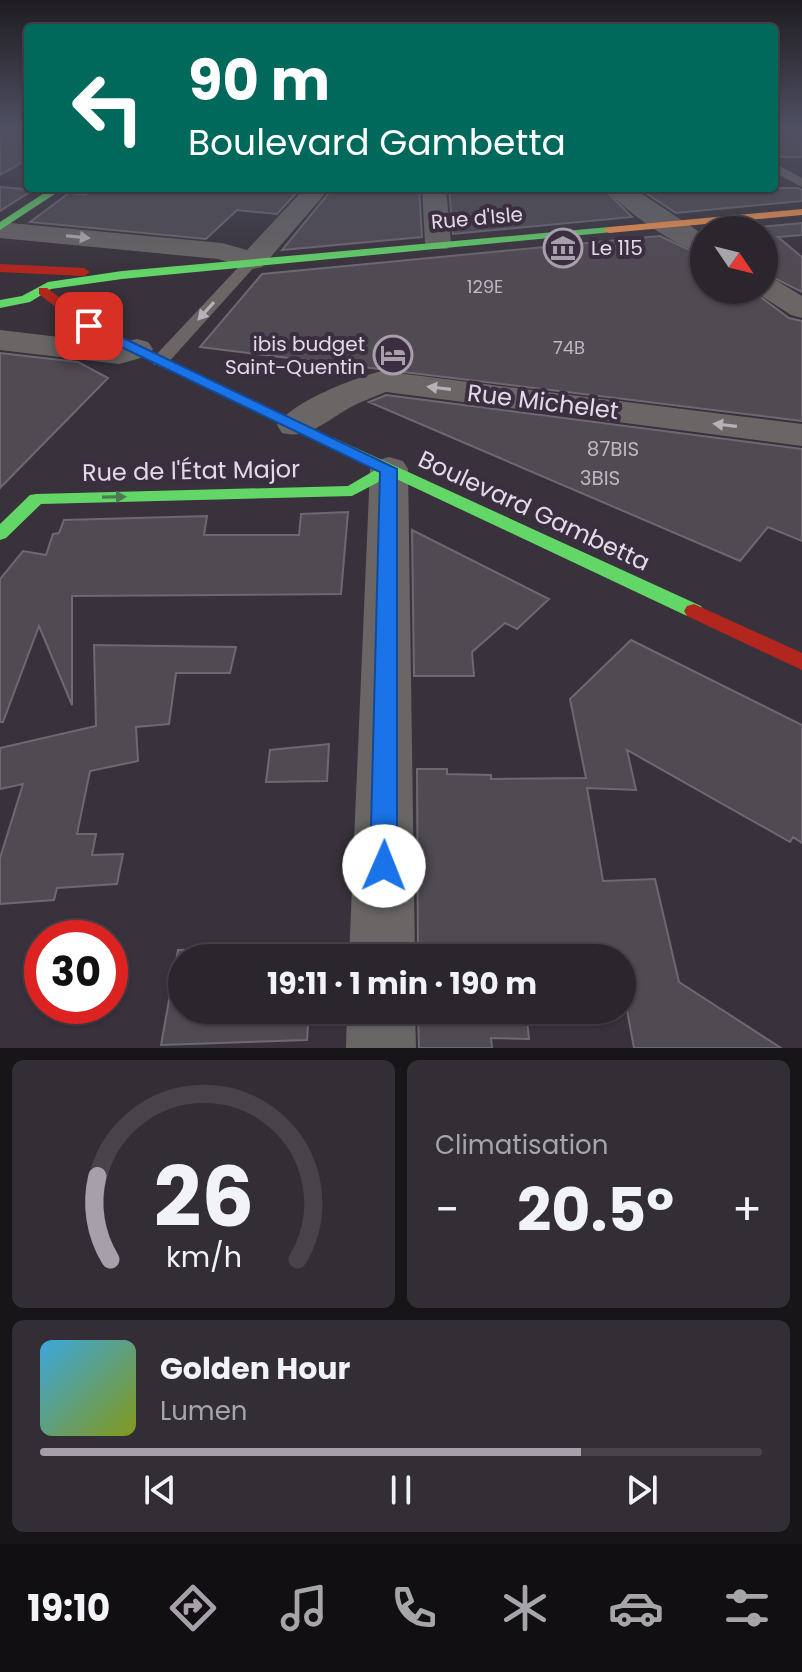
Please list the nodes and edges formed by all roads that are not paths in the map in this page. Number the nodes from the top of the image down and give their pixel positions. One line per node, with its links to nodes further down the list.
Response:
1 (53, 192): 7 (street)
2 (314, 192): 10 (street)
3 (434, 192): 9 (street)
4 (623, 192): 6 (street)
5 (802, 212): 6 (street, Rue d'Isle)
6 (666, 223): 8 (street); 9 (street, Rue d'Isle)
7 (0, 228): 10 (street, one-way to 10)
8 (690, 238)
9 (438, 243): 10 (street, Rue d'Isle)
10 (252, 261): 12 (street, Rue d'Isle); 18 (lane, one-way to 18)
11 (0, 268): 12 (street, Rue d'Isle)
12 (44, 282): 14 (street); 16 (street)
13 (778, 294): 15 (street)
14 (1, 304): 16 (street)
15 (802, 309)
16 (89, 326): 18 (street, Boulevard Gambetta)
17 (0, 340): 18 (street)
18 (148, 355): 19 (street, Boulevard Gambetta)
19 (295, 425): 20 (street, Rue Michelet, one-way to 19); 21 (street, Boulevard Gambetta)
20 (802, 435)
21 (389, 469): 22 (street, Rue de l'État Major, one-way to 21); 23 (street, Boulevard Gambetta); 24 (street)
22 (0, 534)
23 (802, 662)
24 (382, 944)
25 (381, 1024): 26 (street)
26 (381, 1048)

